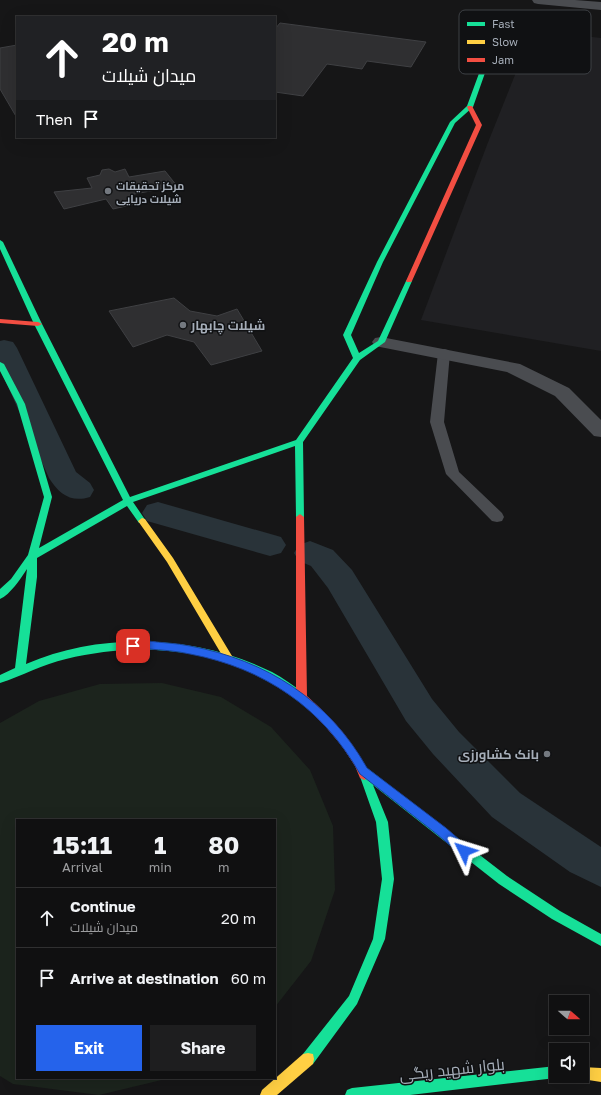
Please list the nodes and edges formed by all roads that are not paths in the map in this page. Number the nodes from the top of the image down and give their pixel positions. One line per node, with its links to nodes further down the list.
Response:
1 (538, 0): 2 (street)
2 (601, 6)
3 (482, 74): 4 (main road)
4 (470, 107): 8 (main road); 10 (main road)
5 (0, 242): 7 (main road)
6 (0, 321): 7 (main road)
7 (38, 324): 14 (main road)
8 (381, 342): 9 (street); 10 (main road)
9 (444, 353): 12 (street); 15 (lane)
10 (357, 358): 13 (main road)
11 (0, 364): 16 (main road)
12 (601, 431)
13 (299, 442): 14 (main road); 21 (main road)
14 (128, 501): 16 (main road); 18 (main road)
15 (497, 517)
16 (32, 556): 17 (main road); 19 (main road)
17 (0, 595)
18 (229, 659): 19 (main road); 21 (main road)
19 (20, 669): 20 (main road)
20 (0, 679)
21 (302, 697): 22 (main road)
22 (363, 771): 23 (main road); 27 (main road)
23 (601, 940)
24 (549, 1073): 28 (main road, بلوار شهید ریگی)
25 (589, 1074): 26 (main road)
26 (601, 1075)
27 (267, 1095)
28 (352, 1095)

